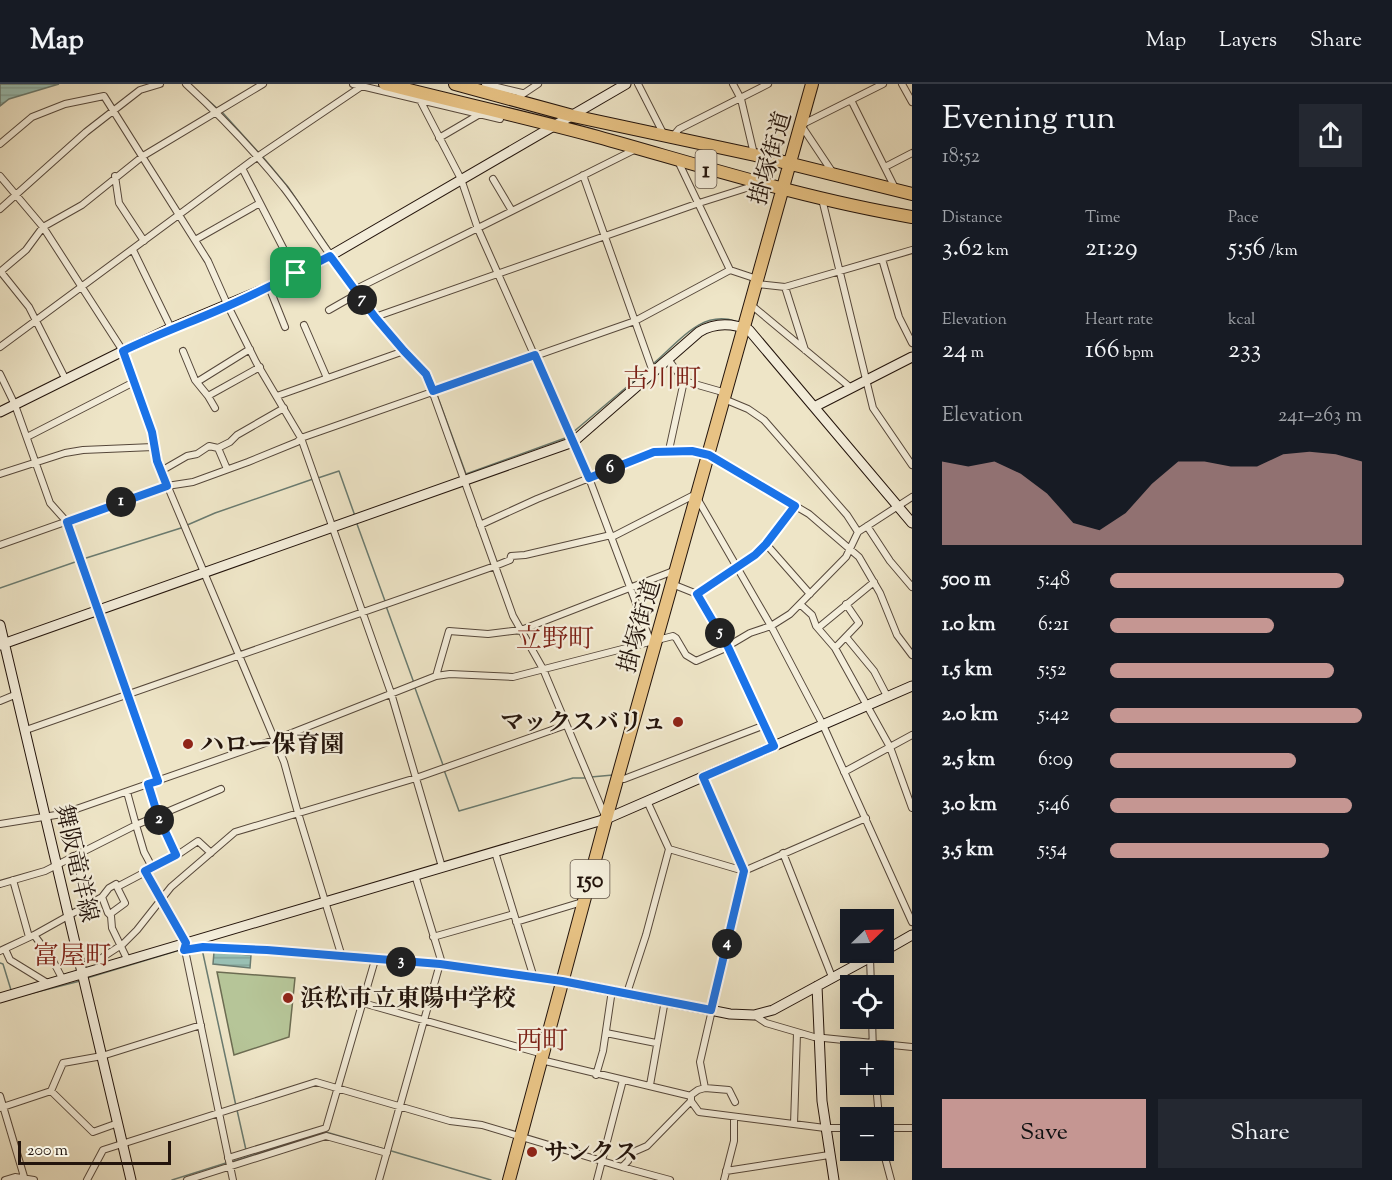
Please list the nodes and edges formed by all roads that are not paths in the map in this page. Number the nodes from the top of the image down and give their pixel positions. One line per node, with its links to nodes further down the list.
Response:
1 (160, 84): 22 (street)
2 (186, 84): 23 (street)
3 (263, 84): 23 (street)
4 (353, 84): 16 (street)
5 (385, 84): 24 (highway, 1)
6 (455, 84): 17 (highway, 1)
7 (484, 84): 17 (street)
8 (538, 84): 17 (street)
9 (626, 84): 26 (street)
10 (638, 84): 29 (street)
11 (733, 84): 18 (street)
12 (768, 84): 18 (street)
13 (812, 84): 27 (highway, 掛塚街道 / 150)
14 (883, 84): 20 (street)
15 (902, 84): 21 (street)
16 (362, 86): 19 (street); 36 (street)
17 (519, 97): 26 (highway, 1)
18 (741, 99): 29 (street); 34 (street)
19 (420, 100): 25 (street); 30 (street)
20 (851, 100): 27 (street); 39 (street)
21 (912, 102)
22 (114, 111): 31 (street); 35 (street); 50 (street)
23 (216, 111): 35 (street); 36 (street)
24 (501, 113): 25 (street); 28 (highway, 1)
25 (480, 114): 30 (street)
26 (573, 116): 28 (street); 29 (highway, 1)
27 (801, 125): 38 (highway, 掛塚街道 / 150); 44 (street)
28 (553, 126): 32 (highway, 1); 45 (street)
29 (668, 136): 34 (highway, 1)
30 (439, 138): 45 (street)
31 (0, 144)
32 (637, 148): 37 (highway, 1); 41 (street)
33 (912, 153): 39 (street)
34 (754, 155): 38 (highway, 1)
35 (143, 156): 43 (street); 57 (street)
36 (258, 157): 40 (street); 66 (street)
37 (678, 161): 47 (highway, 1); 54 (street)
38 (789, 164): 44 (highway, 1); 48 (highway, 掛塚街道 / 150)
39 (885, 167): 49 (street)
40 (242, 168): 53 (street); 57 (street)
41 (583, 175): 56 (street); 61 (street)
42 (0, 176): 50 (street)
43 (115, 176): 59 (street); 63 (street)
44 (835, 176): 49 (highway, 1)
45 (461, 179): 60 (street); 66 (street)
46 (494, 179): 56 (street)
47 (760, 184): 48 (highway, 1); 54 (street)
48 (782, 189): 52 (highway, 1); 73 (highway, 掛塚街道 / 150)
49 (896, 190): 51 (highway, 1)
50 (16, 194): 55 (street); 59 (street)
51 (912, 194)
52 (822, 199): 58 (highway, 1); 69 (street)
53 (260, 203): 62 (street); 71 (street)
54 (699, 203): 61 (street); 68 (street)
55 (0, 209)
56 (512, 211): 60 (street)
57 (180, 215): 62 (street); 63 (street)
58 (912, 217)
59 (43, 227): 70 (street); 74 (street)
60 (478, 229): 72 (street); 77 (street)
61 (604, 236): 72 (street); 82 (street)
62 (195, 240): 79 (street)
63 (144, 241): 64 (street)
64 (133, 249): 74 (street); 86 (street)
65 (912, 250): 67 (street)
66 (330, 256): 71 (street); 77 (street)
67 (882, 259): 69 (street); 88 (street)
68 (730, 270): 73 (street); 82 (street)
69 (841, 271): 76 (street); 102 (street)
70 (0, 272): 83 (street)
71 (296, 273): 75 (street)
72 (498, 273): 81 (street); 95 (street)
73 (757, 281): 76 (street); 78 (highway, 掛塚街道 / 150)
74 (83, 286): 83 (street); 92 (street)
75 (269, 287): 79 (street); 85 (street)
76 (785, 287): 91 (street)
77 (356, 292): 80 (street); 81 (street)
78 (750, 304): 87 (highway, 掛塚街道 / 150); 91 (street)
79 (228, 306): 86 (street); 90 (street)
80 (329, 310)
81 (375, 317): 94 (street)
82 (635, 321): 95 (street); 99 (street)
83 (36, 322): 89 (street); 103 (street)
84 (304, 326): 101 (street)
85 (285, 327)
86 (171, 328): 92 (street)
87 (744, 328): 97 (street); 111 (highway, 掛塚街道 / 150); 113 (street)
88 (912, 343)
89 (0, 346)
90 (250, 349): 98 (street); 106 (street)
91 (805, 350): 107 (street)
92 (123, 351): 103 (street); 105 (street)
93 (183, 351): 106 (street)
94 (404, 351): 101 (street); 108 (street)
95 (535, 355): 108 (street); 119 (street)
96 (912, 357): 102 (street)
97 (668, 359): 99 (street); 104 (street)
98 (260, 367): 109 (street); 110 (street)
99 (653, 372): 119 (street)
100 (0, 374): 112 (street)
101 (327, 378): 110 (street)
102 (867, 379): 107 (street); 125 (street)
103 (66, 380): 112 (street)
104 (684, 381): 111 (street); 122 (street)
105 (134, 382): 117 (street); 120 (street)
106 (197, 382): 109 (street)
107 (851, 388): 113 (street)
108 (434, 391): 118 (street); 130 (street)
109 (208, 396): 114 (street)
110 (277, 396): 115 (street)
111 (725, 396): 123 (highway, 掛塚街道 / 150); 141 (street)
112 (15, 405): 116 (street); 117 (street)
113 (814, 407): 135 (street)
114 (215, 408)
115 (284, 408): 118 (street); 121 (street)
116 (0, 412)
117 (27, 437): 124 (street)
118 (301, 438): 126 (street); 140 (street)
119 (573, 442): 129 (street); 130 (street)
120 (153, 447): 124 (street); 127 (street)
121 (218, 448): 126 (street); 127 (street)
122 (669, 450): 123 (street); 129 (street)
123 (709, 455): 133 (highway, 掛塚街道 / 150); 134 (street)
124 (36, 461): 128 (street); 136 (street)
125 (912, 465)
126 (227, 469): 131 (street)
127 (161, 471): 131 (street)
128 (0, 474)
129 (589, 478): 138 (street); 142 (street)
130 (464, 480): 138 (street); 140 (street)
131 (167, 486): 136 (street); 149 (street)
132 (912, 497): 135 (street)
133 (697, 498): 142 (street); 147 (street); 148 (highway, 掛塚街道 / 150)
134 (795, 506): 143 (street); 145 (street)
135 (898, 506): 137 (street); 139 (street)
136 (67, 522): 144 (street); 158 (street)
137 (912, 523)
138 (480, 525): 146 (street)
139 (867, 526): 141 (street); 153 (street)
140 (333, 527): 149 (street); 159 (street)
141 (858, 532): 145 (street)
142 (611, 536): 146 (street); 152 (street)
143 (766, 544): 147 (street); 155 (street)
144 (0, 545)
145 (851, 549): 150 (street); 155 (street)
146 (495, 566): 159 (street); 163 (street)
147 (738, 568): 154 (street); 161 (street)
148 (676, 570): 151 (highway, 掛塚街道 / 150); 152 (street)
149 (205, 573): 158 (street); 170 (street)
150 (874, 582): 156 (street); 169 (street)
151 (672, 584): 154 (street); 165 (highway, 掛塚街道 / 150)
152 (631, 587): 163 (street); 165 (street)
153 (912, 587)
154 (697, 594): 167 (street)
155 (810, 594): 157 (street)
156 (846, 604): 162 (street); 164 (street)
157 (801, 605): 161 (street); 162 (street)
158 (99, 611): 166 (street); 176 (street)
159 (363, 611): 170 (street); 174 (street)
160 (0, 625): 166 (street, 舞阪竜洋線)
161 (771, 626): 167 (street); 182 (street)
162 (818, 628): 168 (street)
163 (521, 630): 171 (street); 172 (street)
164 (846, 637): 168 (street); 177 (street)
165 (654, 642): 167 (street); 171 (street); 189 (highway, 掛塚街道 / 150)
166 (2, 644): 175 (street, 舞阪竜洋線)
167 (728, 646): 181 (street)
168 (835, 648): 179 (street)
169 (912, 655)
170 (239, 656): 176 (street); 185 (street)
171 (543, 669): 172 (street); 180 (street)
172 (436, 676): 174 (street)
173 (912, 686): 177 (street)
174 (391, 693): 185 (street); 191 (street)
175 (17, 694): 178 (street); 183 (street, 舞阪竜洋線)
176 (128, 695): 183 (street); 192 (street)
177 (887, 696): 179 (street)
178 (0, 700)
179 (866, 706): 182 (street); 187 (street)
180 (566, 725): 191 (street); 202 (street)
181 (765, 725): 186 (street); 189 (street)
182 (823, 725): 186 (street); 188 (street)
183 (26, 730): 199 (street, 舞阪竜洋線)
184 (912, 735): 187 (street)
185 (274, 740): 192 (street); 198 (street)
186 (774, 746): 190 (street)
187 (890, 747): 188 (street); 197 (street)
188 (844, 772): 201 (street)
189 (619, 776): 202 (highway, 掛塚街道 / 150)
190 (703, 777): 196 (street); 215 (street)
191 (416, 778): 198 (street); 213 (street)
192 (158, 781): 193 (street)
193 (148, 784): 195 (street); 200 (street)
194 (221, 789): 200 (street)
195 (127, 792): 199 (street); 204 (street)
196 (647, 801): 202 (street); 205 (street)
197 (912, 808)
198 (298, 813): 207 (street); 222 (street)
199 (45, 816): 203 (street); 211 (street, 舞阪竜洋線)
200 (158, 816): 204 (street); 209 (street)
201 (866, 818): 208 (street); 229 (street)
202 (606, 819): 206 (street); 224 (highway, 掛塚街道 / 150)
203 (0, 824)
204 (136, 825): 210 (street); 212 (street)
205 (669, 849): 215 (street); 251 (street)
206 (495, 852): 213 (street); 226 (street)
207 (211, 853): 209 (street); 221 (street)
208 (783, 853): 215 (street); 244 (street)
209 (176, 855): 212 (street)
210 (72, 856): 211 (street); 223 (street)
211 (57, 865): 217 (street); 227 (street, 舞阪竜洋線)
212 (152, 867): 214 (street)
213 (442, 867): 216 (street)
214 (145, 871): 219 (street); 221 (street)
215 (744, 871): 255 (street)
216 (415, 875): 222 (street); 232 (street)
217 (13, 880): 218 (street); 231 (street)
218 (0, 884)
219 (117, 887): 220 (street); 225 (street)
220 (102, 897): 223 (street); 225 (street)
221 (162, 901): 234 (street); 235 (street)
222 (325, 902): 235 (street); 237 (street)
223 (91, 903): 227 (street)
224 (583, 904): 228 (street); 247 (highway, 掛塚街道 / 150)
225 (110, 914): 234 (street)
226 (513, 914): 228 (street); 232 (street)
227 (69, 915): 231 (street); 243 (street, 舞阪竜洋線)
228 (516, 922): 245 (street)
229 (912, 922)
230 (912, 935): 233 (street)
231 (32, 936): 236 (street); 246 (street)
232 (434, 938): 241 (street)
233 (894, 945)
234 (121, 946): 239 (street); 242 (street)
235 (185, 947): 237 (street); 239 (street); 258 (street)
236 (2, 950): 248 (street)
237 (342, 957): 238 (street)
238 (375, 960): 241 (street); 254 (street)
239 (128, 961): 242 (street)
240 (860, 963): 244 (street)
241 (440, 964): 245 (street); 257 (street)
242 (105, 967): 243 (street)
243 (82, 974): 246 (street); 267 (street, 舞阪竜洋線)
244 (832, 977): 249 (street)
245 (534, 978): 247 (street)
246 (63, 980): 248 (street)
247 (562, 981): 250 (street); 268 (highway, 掛塚街道 / 150)
248 (49, 984): 252 (street)
249 (817, 986): 256 (street); 262 (street)
250 (612, 990): 251 (street); 260 (street)
251 (627, 993): 253 (street)
252 (0, 998)
253 (665, 1000): 255 (street); 264 (street)
254 (363, 1003): 257 (street); 272 (street)
255 (711, 1010): 256 (street); 273 (street)
256 (754, 1015): 261 (street)
257 (424, 1021): 268 (street); 279 (street)
258 (201, 1025): 267 (street); 280 (street)
259 (872, 1029): 263 (street)
260 (606, 1033): 264 (street); 269 (street)
261 (797, 1033): 262 (street); 283 (street)
262 (819, 1036): 263 (street); 284 (street)
263 (873, 1041)
264 (656, 1043): 271 (street)
265 (894, 1044): 266 (street)
266 (912, 1047)
267 (102, 1056): 274 (street); 282 (street, 舞阪竜洋線)
268 (542, 1057): 269 (street); 288 (highway, 掛塚街道 / 150)
269 (596, 1075): 270 (street)
270 (623, 1080): 271 (street); 293 (street)
271 (650, 1085): 276 (street)
272 (338, 1088): 279 (street); 280 (street); 292 (street)
273 (705, 1088): 276 (street); 277 (street)
274 (51, 1092): 278 (street); 282 (street)
275 (0, 1096): 278 (street)
276 (691, 1099): 281 (street); 296 (street)
277 (735, 1102)
278 (2, 1107): 298 (street)
279 (400, 1107): 288 (street); 290 (street)
280 (220, 1113): 289 (street); 292 (street)
281 (734, 1117): 283 (street); 297 (street)
282 (118, 1123): 289 (street, 舞阪竜洋線)
283 (794, 1124): 284 (street)
284 (825, 1128): 285 (street); 291 (street)
285 (840, 1128)
286 (894, 1128): 287 (street)
287 (912, 1128)
288 (521, 1136): 293 (street); 306 (highway, 掛塚街道 / 150)
289 (123, 1143): 301 (street); 302 (street, 舞阪竜洋線)
290 (387, 1151): 295 (street); 305 (street)
291 (829, 1155): 297 (street); 310 (street)
292 (228, 1158): 295 (street)
293 (602, 1161): 296 (street); 307 (street)
294 (887, 1161): 311 (street)
295 (230, 1166): 303 (street); 304 (street)
296 (621, 1167): 308 (street)
297 (726, 1171): 309 (street)
298 (25, 1179): 299 (street); 300 (street)
299 (5, 1180)
300 (34, 1180)
301 (87, 1180)
302 (131, 1180)
303 (187, 1180)
304 (233, 1180)
305 (379, 1180)
306 (509, 1180)
307 (597, 1180)
308 (670, 1180)
309 (724, 1180)
310 (834, 1180)
311 (891, 1180)

